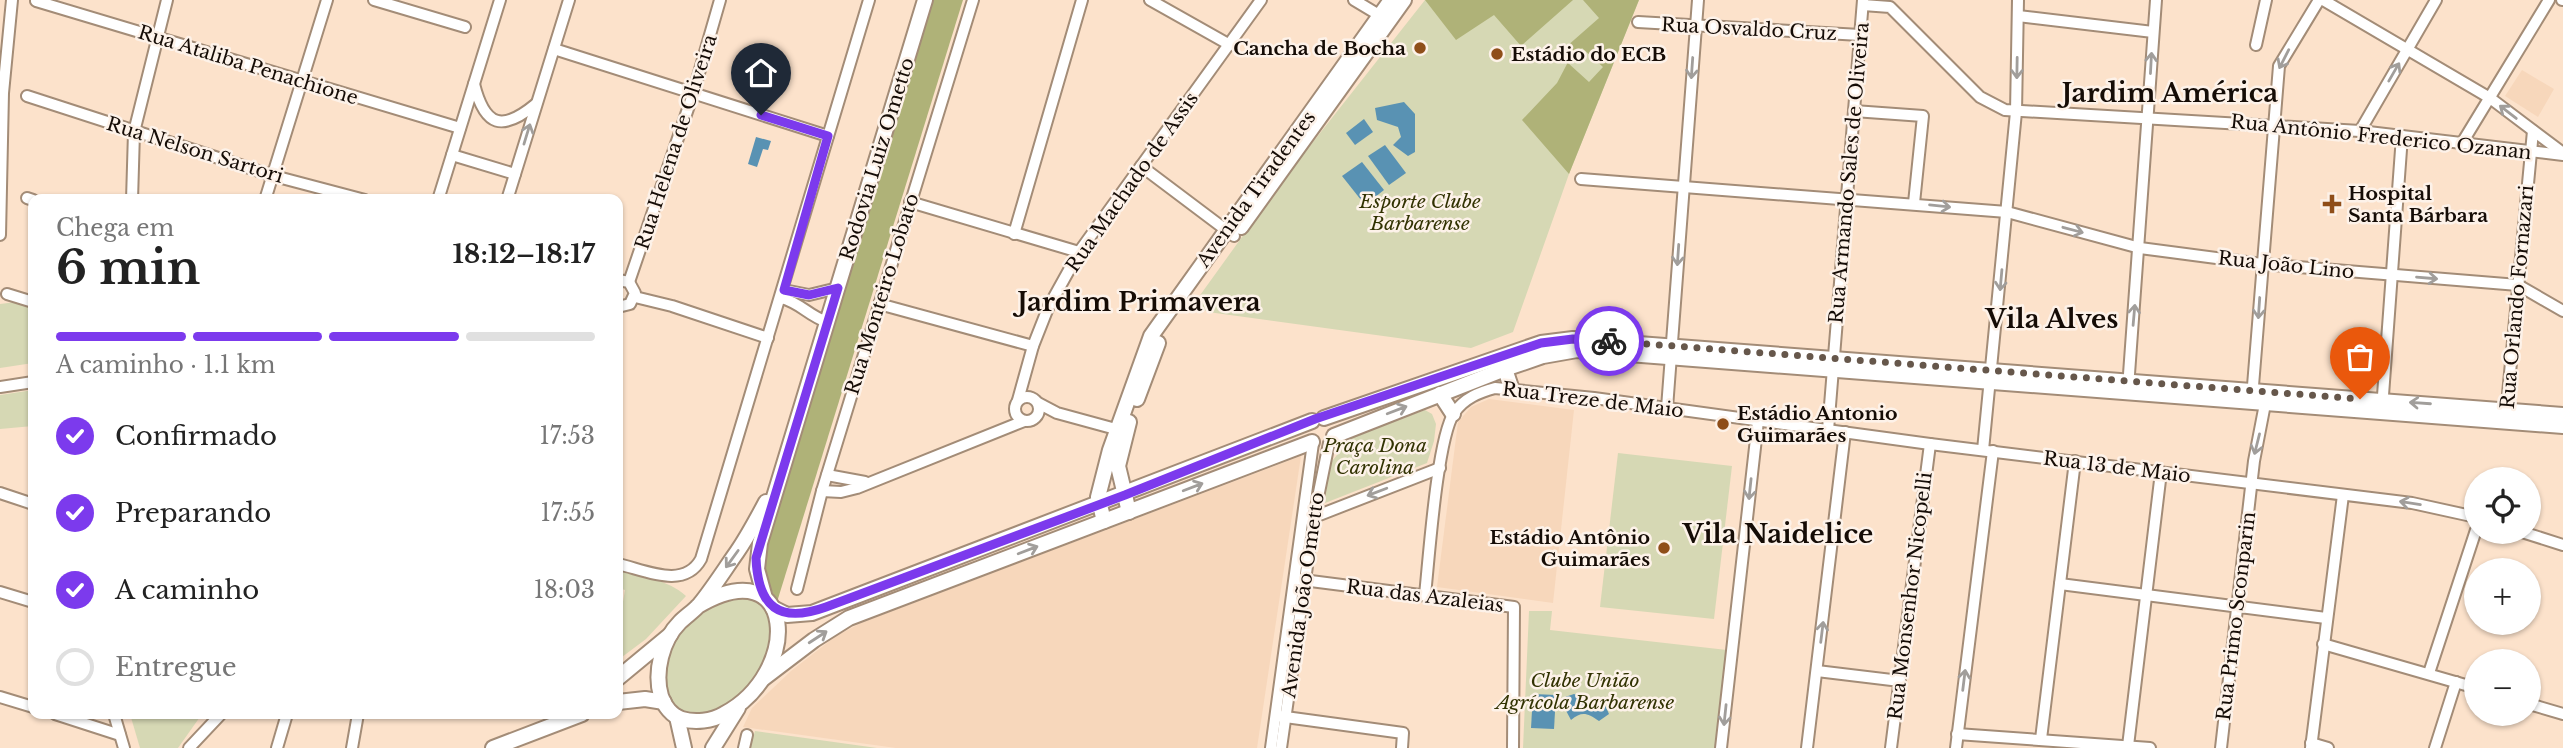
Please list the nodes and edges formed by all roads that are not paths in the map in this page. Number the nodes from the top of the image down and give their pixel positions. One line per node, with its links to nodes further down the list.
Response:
1 (12, 0): 75 (street)
2 (167, 0): 34 (street)
3 (327, 0): 39 (street)
4 (373, 0): 31 (street)
5 (500, 0): 40 (street)
6 (569, 0): 37 (street)
7 (720, 0): 41 (street, Rua Helena de Oliveira)
8 (869, 0): 53 (street)
9 (925, 0): 82 (main road, Rodovia Luiz Ometto)
10 (973, 0): 70 (street, Rua Monteiro Lobato)
11 (1082, 0): 74 (street)
12 (1150, 0): 35 (street)
13 (1261, 0): 35 (street, Rua Machado de Assis)
14 (1354, 0): 28 (street)
15 (1391, 0): 28 (main road, Avenida Tiradentes)
16 (1404, 0): 28 (main road, Avenida Tiradentes)
17 (1698, 0): 30 (street)
18 (2018, 0): 27 (street)
19 (2156, 0): 32 (street)
20 (2266, 0): 36 (street)
21 (2321, 0): 38 (street); 48 (street, Rua Primo Sconparin, one-way to 48)
22 (2436, 0): 38 (street)
23 (2549, 0): 43 (street)
24 (36, 1): 34 (street, Rua Ataliba Penachione)
25 (1863, 2): 26 (street, Rua Antônio Frederico Ozanan); 33 (street, Rua Armando Sales de Oliveira)
26 (1890, 3): 46 (street, Rua Antônio Frederico Ozanan)
27 (2018, 16): 32 (street); 46 (street, one-way to 46)
28 (1385, 19): 73 (main road, Avenida Tiradentes)
29 (1638, 22): 30 (street, Rua Osvaldo Cruz)
30 (1696, 26): 33 (street, Rua Osvaldo Cruz); 63 (street, one-way to 63)
31 (465, 27)
32 (2153, 32): 47 (street, one-way to 32)
33 (1860, 36): 45 (street, Rua Armando Sales de Oliveira)
34 (156, 37): 39 (street, Rua Ataliba Penachione); 52 (street)
35 (1230, 45): 59 (street, Rua Machado de Assis)
36 (2256, 45)
37 (554, 48): 41 (street); 44 (street)
38 (2408, 49): 43 (street); 50 (street, one-way to 38)
39 (301, 82): 49 (street, Rua Ataliba Penachione); 61 (street)
40 (474, 84): 44 (street); 49 (street)
41 (693, 94): 53 (street); 80 (street, Rua Helena de Oliveira)
42 (27, 96): 52 (street, Rua Nelson Sartori)
43 (2490, 98): 51 (street, one-way to 43); 55 (street)
44 (537, 103): 60 (street, one-way to 44)
45 (1854, 111): 69 (street, Rua Armando Sales de Oliveira); 71 (street)
46 (2016, 111): 47 (street, Rua Antônio Frederico Ozanan); 72 (street)
47 (2148, 116): 48 (street, Rua Antônio Frederico Ozanan); 76 (street)
48 (2276, 125): 50 (street, Rua Antônio Frederico Ozanan); 78 (street, Rua Primo Sconparin)
49 (460, 128): 58 (street)
50 (2360, 131): 54 (street, Rua Antônio Frederico Ozanan)
51 (2533, 131): 56 (street, Rua Orlando Fornazari); 57 (street)
52 (134, 132): 61 (street, Rua Nelson Sartori); 64 (street)
53 (828, 136): 84 (street)
54 (2402, 136): 55 (street, Rua Antônio Frederico Ozanan); 79 (street)
55 (2462, 143): 56 (street, Rua Antônio Frederico Ozanan)
56 (2531, 151): 57 (street, Rua Antônio Frederico Ozanan); 81 (street, Rua Orlando Fornazari)
57 (2563, 154)
58 (452, 155): 60 (street); 67 (street)
59 (1141, 166): 73 (street); 77 (street, Rua Machado de Assis)
60 (515, 174): 68 (street)
61 (274, 176): 65 (street); 66 (street, Rua Nelson Sartori)
62 (1581, 178): 63 (street, Rua João Lino)
63 (1684, 187): 69 (street, Rua João Lino); 93 (street, one-way to 93)
64 (132, 194)
65 (267, 194)
66 (342, 194)
67 (440, 194)
68 (509, 194)
69 (1847, 199): 71 (street, Rua João Lino); 94 (street, Rua Armando Sales de Oliveira)
70 (910, 202): 74 (street); 87 (street, Rua Monteiro Lobato)
71 (1914, 203): 72 (street, Rua João Lino, one-way to 72)
72 (2007, 212): 76 (street, Rua João Lino, one-way to 76); 97 (street, one-way to 97)
73 (1230, 233): 117 (main road, Avenida Tiradentes)
74 (1014, 234): 77 (street)
75 (0, 235)
76 (2140, 248): 78 (street, Rua João Lino); 101 (street, one-way to 76)
77 (1079, 252): 92 (street, Rua Machado de Assis)
78 (2262, 264): 79 (street, Rua João Lino); 103 (street, Rua Primo Sconparin, one-way to 103)
79 (2390, 275): 81 (street, Rua João Lino, one-way to 81); 106 (street)
80 (624, 281): 85 (street)
81 (2518, 285): 89 (street, Rua João Lino); 110 (street, Rua Orlando Fornazari)
82 (838, 288): 84 (street); 90 (main road, Rodovia Luiz Ometto)
83 (7, 294): 86 (street)
84 (783, 294): 90 (street); 91 (street)
85 (635, 297): 88 (street); 91 (street)
86 (28, 300)
87 (879, 304): 92 (street); 126 (street, Rua Monteiro Lobato)
88 (623, 307)
89 (2563, 311)
90 (827, 322): 128 (main road, Rodovia Luiz Ometto)
91 (768, 338): 145 (street)
92 (1033, 346): 96 (street, Rua Machado de Assis)
93 (1671, 352): 94 (main road); 95 (main road); 107 (street); 111 (main road)
94 (1834, 365): 97 (main road); 116 (street, Rua Armando Sales de Oliveira)
95 (1505, 369): 100 (main road); 102 (main road)
96 (1025, 375): 104 (street, Rua Machado de Assis); 105 (street, Rua Machado de Assis)
97 (1992, 377): 101 (main road); 122 (street)
98 (28, 383): 99 (street)
99 (0, 387)
100 (1511, 387): 107 (street, Rua Treze de Maio); 108 (street, Rua Treze de Maio)
101 (2128, 388): 103 (main road)
102 (1440, 394): 108 (main road); 119 (main road, one-way to 102)
103 (2257, 400): 106 (main road); 130 (street, Rua Primo Sconparin, one-way to 130)
104 (1016, 405): 105 (street); 112 (street); 115 (street)
105 (1035, 405): 112 (street); 117 (street)
106 (2383, 407): 110 (main road)
107 (1667, 408): 113 (street, Rua Treze de Maio)
108 (1453, 414): 124 (street)
109 (2563, 415): 110 (main road)
110 (2506, 416): 114 (main road)
111 (1318, 420): 119 (main road); 120 (main road); 133 (main road)
112 (1024, 421): 115 (street)
113 (1758, 421): 116 (street, Rua 13 de Maio); 202 (street, one-way to 202)
114 (2563, 426)
115 (999, 430): 129 (street)
116 (1828, 430): 118 (street, Rua 13 de Maio)
117 (1121, 431): 127 (main road, Avenida Tiradentes); 133 (main road, Avenida Tiradentes)
118 (1845, 432): 121 (street, Rua 13 de Maio); 161 (street, one-way to 118)
119 (1331, 439): 120 (main road); 140 (street, Avenida João Ometto)
120 (1312, 442): 137 (main road, one-way to 120); 140 (street, Avenida João Ometto)
121 (1930, 444): 122 (street, Rua 13 de Maio); 165 (street, Rua Monsenhor Nicopelli)
122 (1988, 451): 123 (street, Rua 13 de Maio); 183 (street, one-way to 122)
123 (2075, 461): 125 (street, Rua 13 de Maio); 147 (street)
124 (1440, 468): 140 (street, one-way to 140); 150 (street)
125 (2161, 472): 130 (street, Rua 13 de Maio); 151 (street)
126 (827, 475): 129 (street); 131 (street, Rua Monteiro Lobato)
127 (1103, 478): 136 (main road, Avenida Tiradentes); 138 (main road)
128 (779, 479): 154 (main road, Rodovia Luiz Ometto); 155 (main road, Rodovia Luiz Ometto, one-way to 155)
129 (867, 482): 131 (street)
130 (2252, 484): 134 (street, Rua 13 de Maio); 156 (street, Rua Primo Sconparin)
131 (822, 491): 148 (street, Rua Monteiro Lobato)
132 (0, 493): 135 (street)
133 (1125, 495): 136 (main road); 137 (main road, Avenida Tiradentes)
134 (2343, 495): 139 (street, Rua 13 de Maio, one-way to 134); 158 (street)
135 (28, 502)
136 (1099, 505): 138 (main road); 141 (main road)
137 (1129, 512): 141 (main road)
138 (1078, 513): 153 (main road)
139 (2464, 514)
140 (1308, 519): 146 (street, Avenida João Ometto)
141 (1104, 521): 157 (main road, one-way to 141)
142 (2541, 538): 144 (street)
143 (2471, 544): 162 (street)
144 (2563, 545)
145 (623, 565)
146 (1300, 580): 150 (street, Rua das Azaleias); 175 (street, Avenida João Ometto)
147 (2060, 584): 151 (street); 186 (street)
148 (797, 589)
149 (0, 592): 152 (street)
150 (1424, 595): 201 (street, Rua das Azaleias)
151 (2146, 595): 156 (street); 188 (street)
152 (28, 600)
153 (840, 602): 154 (main road); 157 (main road)
154 (769, 603): 155 (main road); 164 (main road)
155 (698, 606): 159 (main road)
156 (2236, 607): 158 (street); 207 (street, Rua Primo Sconparin)
157 (849, 618): 164 (main road, one-way to 157)
158 (2326, 618): 160 (street)
159 (671, 634): 163 (main road); 170 (main road)
160 (2323, 644): 162 (street); 189 (street)
161 (1817, 671): 165 (street); 203 (street)
162 (2429, 673): 166 (street)
163 (623, 674)
164 (764, 678): 171 (main road)
165 (1899, 681): 204 (street, Rua Monsenhor Nicopelli)
166 (2456, 682): 167 (street); 209 (street)
167 (2464, 684)
168 (0, 696): 172 (street)
169 (623, 701): 170 (main road)
170 (664, 702): 176 (main road)
171 (741, 702): 176 (main road); 196 (main road)
172 (28, 705)
173 (2541, 708): 174 (street)
174 (2563, 714)
175 (1280, 716): 198 (street, Avenida João Ometto); 199 (street, Avenida João Ometto); 200 (street)
176 (677, 717): 195 (main road)
177 (70, 719): 184 (street)
178 (115, 719): 184 (street)
179 (216, 719): 191 (street)
180 (284, 719): 192 (street)
181 (357, 719): 193 (street)
182 (565, 719): 194 (main road)
183 (1957, 734): 186 (street); 205 (street)
184 (120, 735): 190 (street)
185 (747, 735): 197 (street)
186 (2041, 739): 187 (street)
187 (2095, 745): 188 (street)
188 (2128, 746): 206 (street)
189 (2311, 746): 208 (street)
190 (124, 748)
191 (189, 748)
192 (277, 748)
193 (352, 748)
194 (494, 748)
195 (684, 748)
196 (713, 748)
197 (744, 748)
198 (1271, 748)
199 (1281, 748)
200 (1402, 748)
201 (1513, 748)
202 (1721, 748)
203 (1807, 748)
204 (1891, 748)
205 (1956, 748)
206 (2150, 748)
207 (2221, 748)
208 (2328, 748)
209 (2435, 748)

